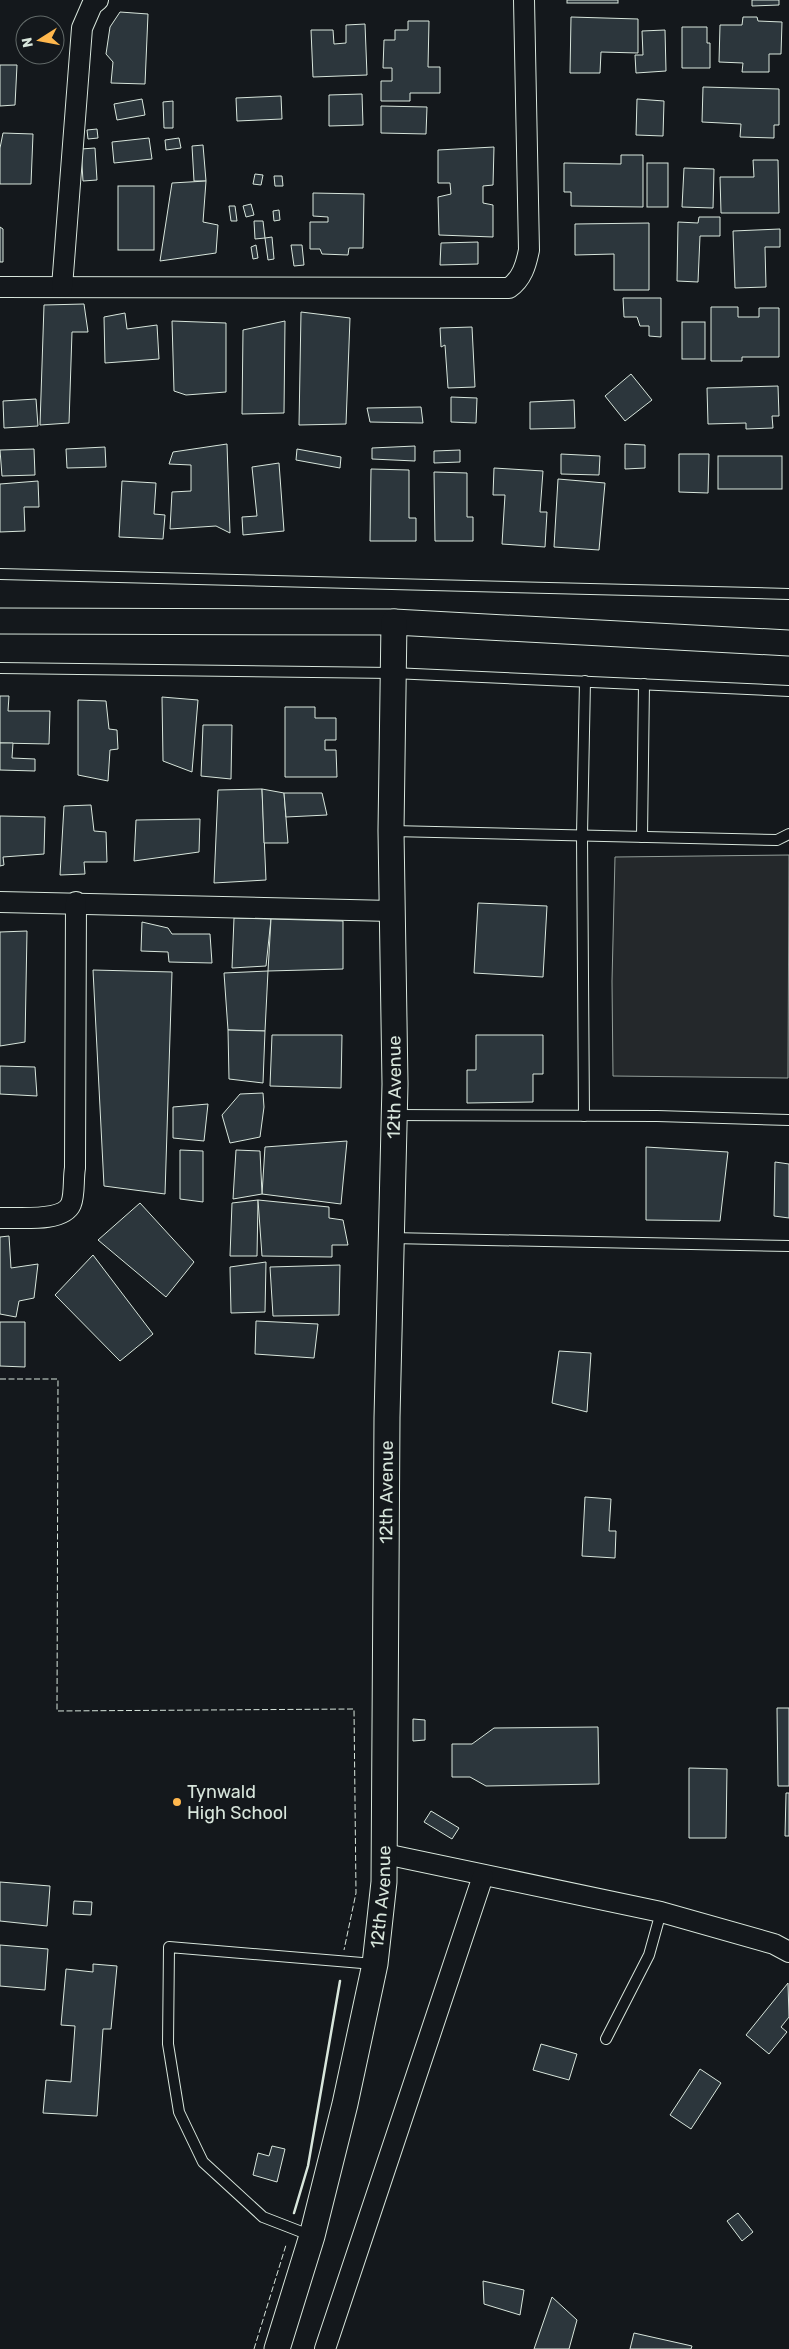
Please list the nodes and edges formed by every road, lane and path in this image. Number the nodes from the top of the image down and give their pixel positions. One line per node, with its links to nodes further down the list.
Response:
1 (98, 0): 4 (street)
2 (524, 0): 4 (street)
3 (0, 287): 4 (street)
4 (62, 287)
5 (0, 574): 6 (lane)
6 (789, 594)
7 (0, 622): 8 (street)
8 (394, 622): 9 (street); 11 (street, 12th Avenue)
9 (789, 644)
10 (0, 668): 11 (lane)
11 (392, 673): 12 (lane); 15 (street, 12th Avenue)
12 (585, 681): 13 (lane); 17 (lane)
13 (644, 684): 14 (lane); 18 (lane)
14 (789, 692)
15 (391, 831): 17 (lane); 21 (street, 12th Avenue)
16 (789, 834): 18 (lane)
17 (582, 835): 18 (lane); 23 (lane)
18 (642, 837)
19 (0, 902): 20 (street)
20 (76, 902): 21 (street); 25 (street)
21 (392, 911): 22 (street, 12th Avenue)
22 (394, 1115): 23 (lane); 26 (street, 12th Avenue)
23 (584, 1116): 24 (lane)
24 (789, 1120)
25 (0, 1218)
26 (391, 1238): 27 (lane); 28 (street, 12th Avenue)
27 (789, 1246)
28 (385, 1854): 29 (street); 32 (street, 12th Avenue)
29 (483, 1876): 30 (street); 36 (street)
30 (661, 1912): 31 (street); 33 (lane)
31 (789, 1952)
32 (375, 1964): 34 (street, 12th Avenue); 34 (lane)
33 (606, 2039)
34 (312, 2236): 35 (street, 12th Avenue)
35 (277, 2349)
36 (325, 2349)

